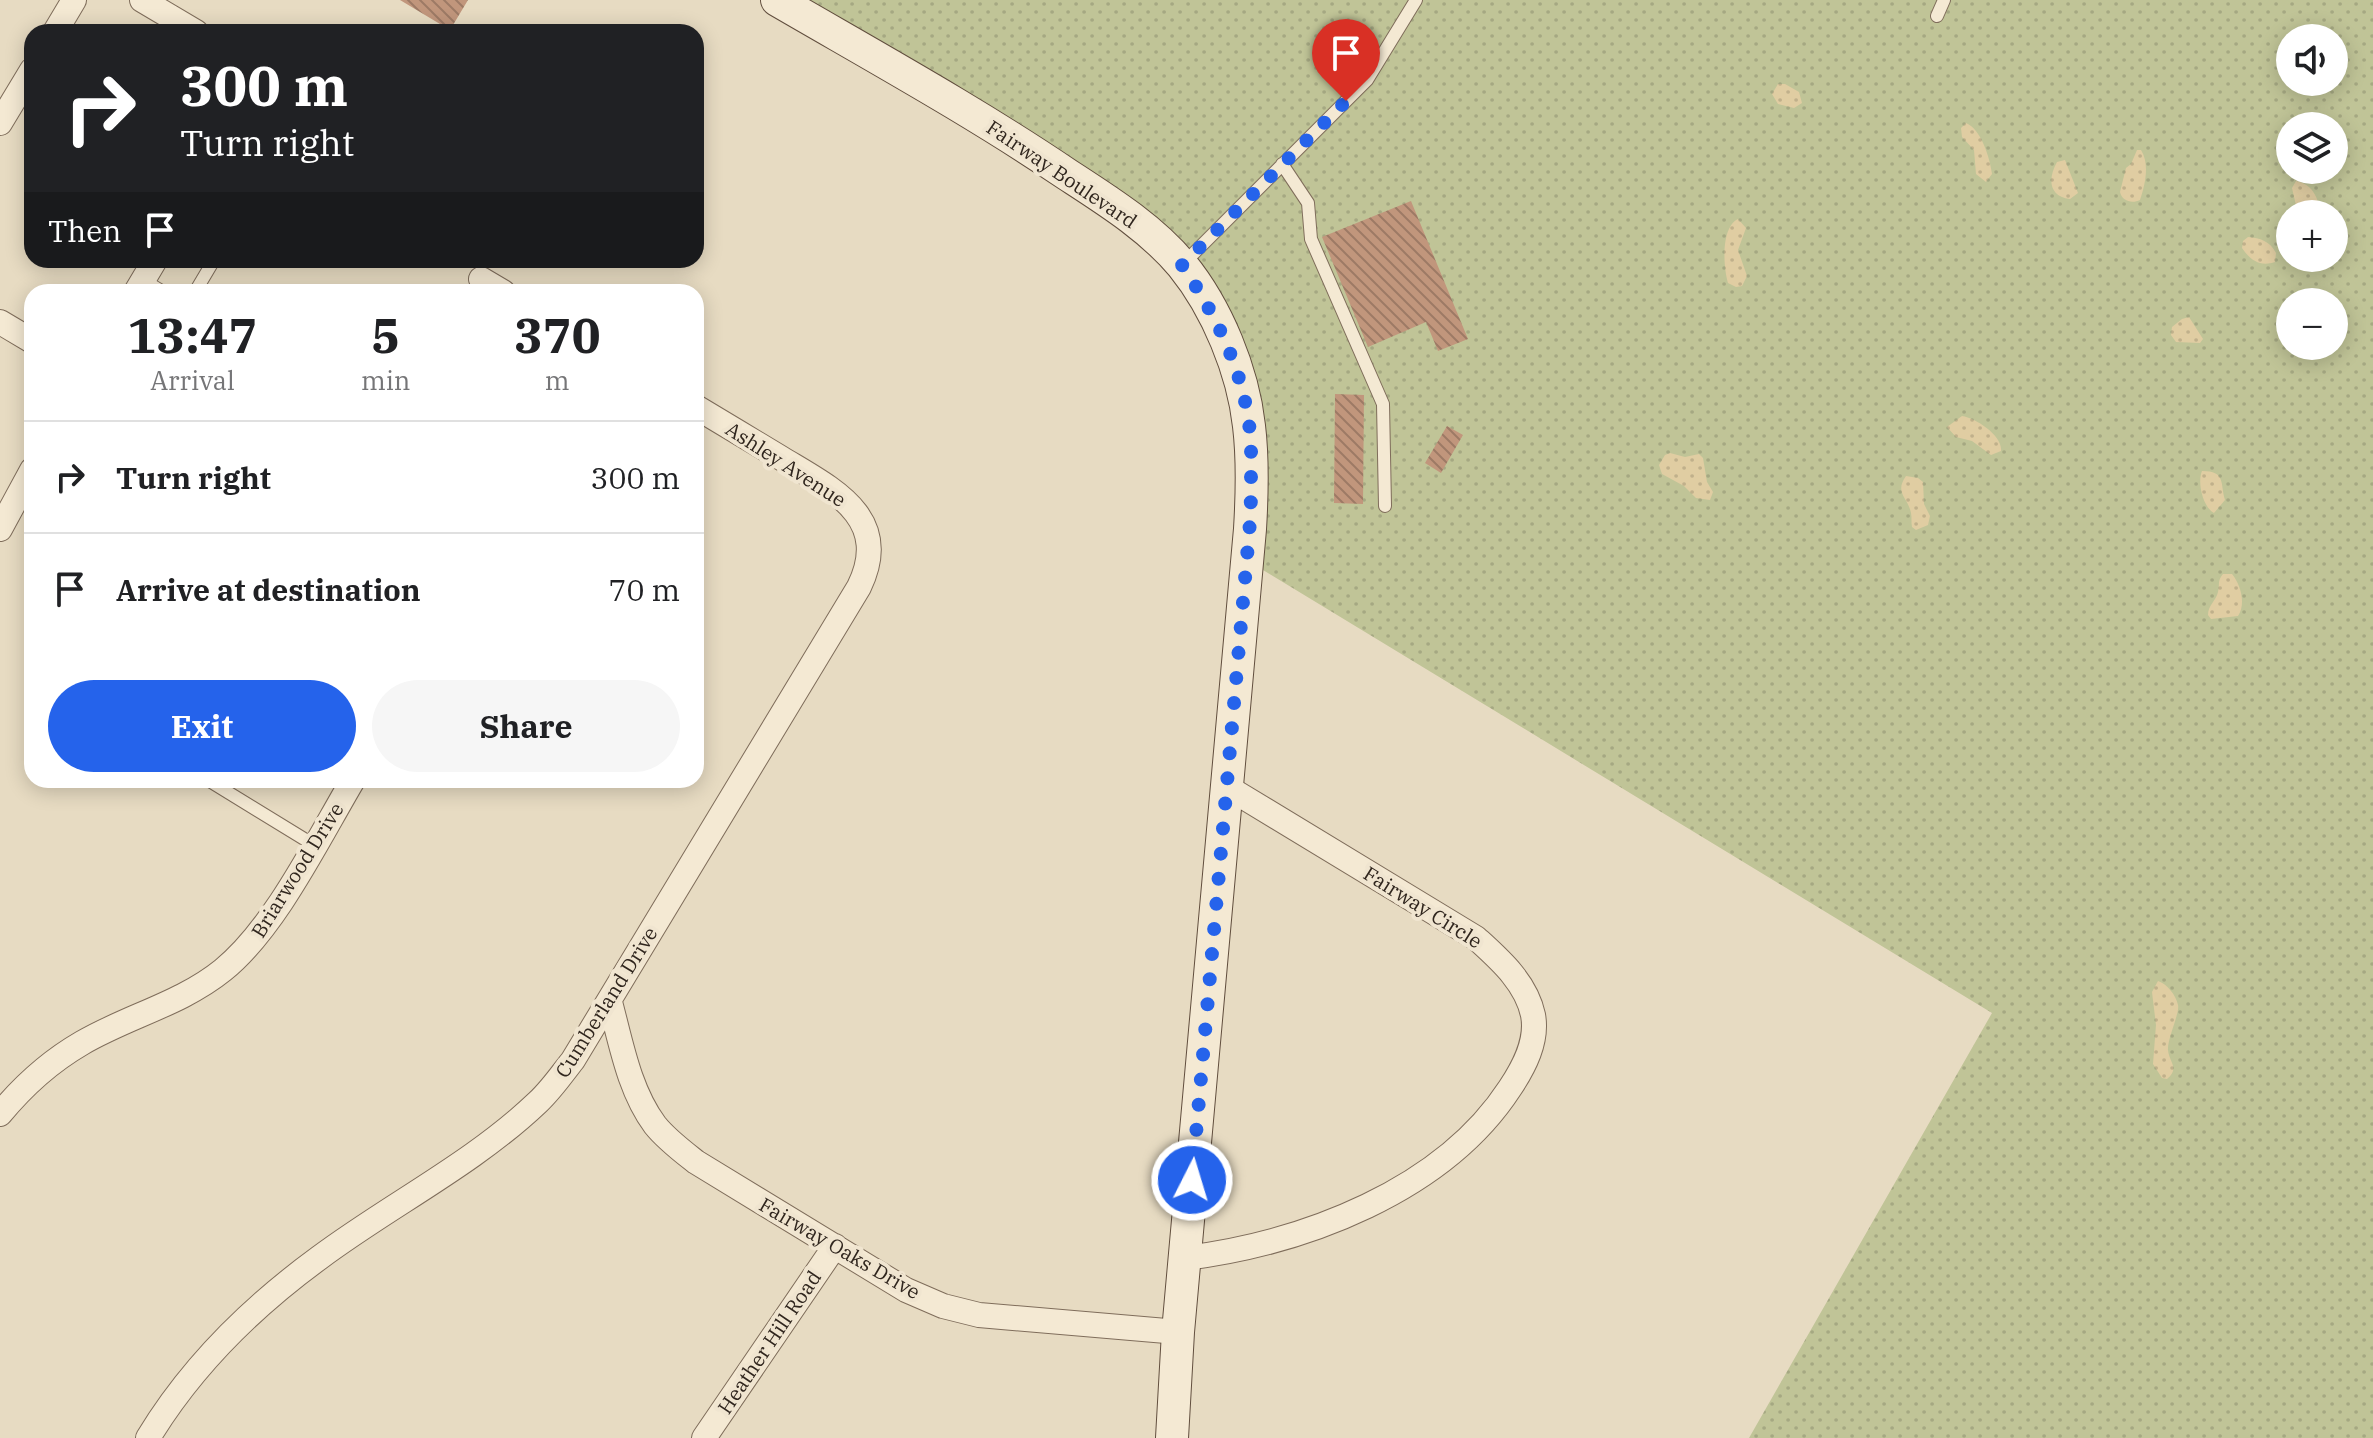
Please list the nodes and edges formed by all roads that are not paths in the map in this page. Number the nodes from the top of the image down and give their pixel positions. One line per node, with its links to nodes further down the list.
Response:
1 (74, 0): 7 (street)
2 (142, 0): 8 (street)
3 (777, 0): 12 (street, Fairway Boulevard)
4 (1416, 0): 11 (lane)
5 (1944, 0): 6 (lane)
6 (1937, 16)
7 (60, 24)
8 (182, 24)
9 (24, 83): 10 (street)
10 (0, 123)
11 (1282, 164): 12 (lane); 19 (lane)
12 (1182, 265): 22 (street, Fairway Boulevard)
13 (481, 279): 14 (street)
14 (489, 284)
15 (0, 322): 16 (street)
16 (24, 336)
17 (704, 412): 21 (street, Ashley Avenue)
18 (24, 485): 20 (street)
19 (1385, 506)
20 (0, 529)
21 (866, 530): 26 (street, Cumberland Drive)
22 (1227, 787): 29 (street, Fairway Boulevard); 29 (street, Fairway Circle)
23 (221, 788): 25 (lane)
24 (348, 788): 25 (street, Briarwood Drive)
25 (314, 845): 27 (street, Briarwood Drive)
26 (610, 1002): 28 (street, Fairway Oaks Drive); 31 (street, Cumberland Drive)
27 (0, 1114)
28 (835, 1246): 30 (street, Fairway Oaks Drive); 32 (street, Heather Hill Road)
29 (1186, 1258): 30 (street, Fairway Boulevard)
30 (1178, 1332): 33 (street, Fairway Boulevard)
31 (148, 1438)
32 (704, 1438)
33 (1172, 1438)

